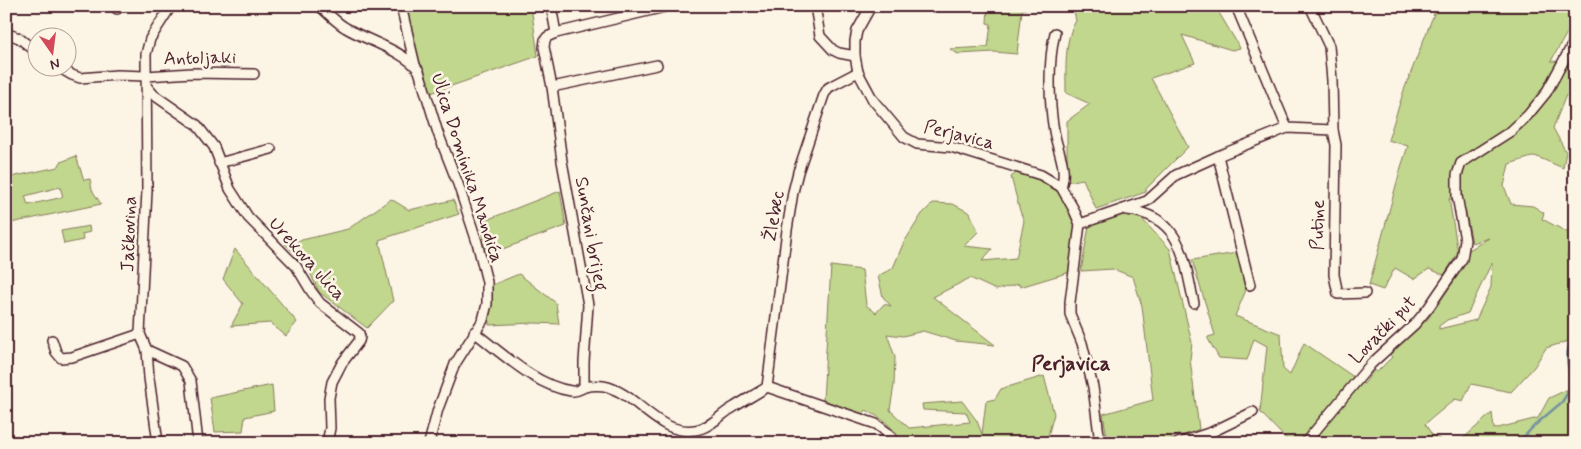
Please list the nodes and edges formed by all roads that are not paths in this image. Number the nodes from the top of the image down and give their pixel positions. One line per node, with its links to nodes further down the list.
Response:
1 (171, 6): 20 (street, Jačkovina)
2 (319, 6): 16 (street, Ulica Dominika Mandića)
3 (401, 6): 16 (street)
4 (551, 6): 10 (street)
5 (669, 6): 10 (street)
6 (815, 6): 15 (street)
7 (871, 6): 15 (street, Perjavica)
8 (1236, 6): 24 (street)
9 (1310, 6): 25 (street, Putine)
10 (556, 32): 23 (street, Sunčani brijeg)
11 (6, 33): 14 (street)
12 (1055, 33): 29 (street)
13 (1575, 40): 49 (street, Lovački put)
14 (28, 45)
15 (855, 56): 18 (street, Perjavica)
16 (415, 65): 35 (street, Ulica Dominika Mandića)
17 (657, 65): 23 (street)
18 (858, 72): 29 (street, Perjavica); 40 (street, Žlebec)
19 (254, 74): 20 (street, Antoljaki)
20 (146, 76): 21 (street, Antoljaki); 22 (street, Jačkovina)
21 (78, 77)
22 (147, 87): 28 (street, Urekova ulica); 36 (street, Jačkovina)
23 (552, 87): 39 (street, Sunčani brijeg)
24 (1288, 128): 25 (street); 27 (street)
25 (1333, 130): 33 (street, Putine)
26 (271, 149): 28 (street)
27 (1218, 156): 30 (street); 32 (street)
28 (219, 163): 44 (street, Urekova ulica)
29 (1062, 187): 31 (street)
30 (1123, 209): 31 (street); 34 (street)
31 (1080, 224): 47 (street)
32 (1250, 285)
33 (1365, 293)
34 (1194, 303)
35 (474, 332): 39 (street); 45 (street, Ulica Dominika Mandića)
36 (140, 334): 37 (street); 38 (street, Jačkovina)
37 (52, 340)
38 (148, 350): 42 (street); 43 (street)
39 (584, 387): 40 (street)
40 (767, 387): 46 (street)
41 (1253, 412): 48 (street)
42 (158, 443)
43 (198, 443)
44 (327, 443)
45 (429, 443)
46 (896, 443)
47 (1100, 443)
48 (1178, 443)
49 (1305, 443)

